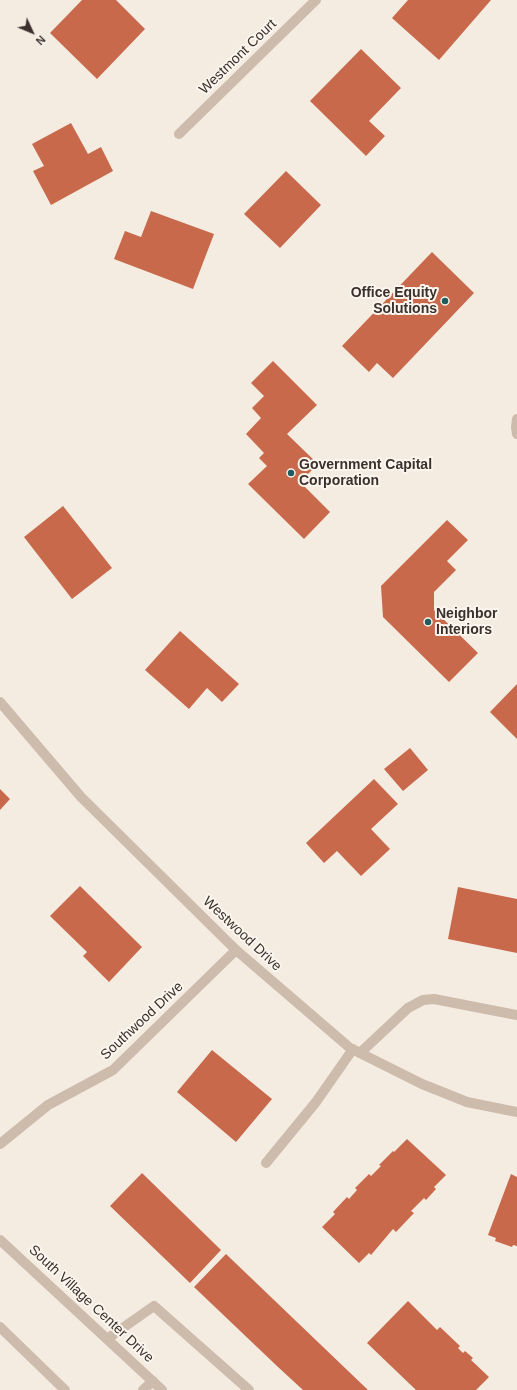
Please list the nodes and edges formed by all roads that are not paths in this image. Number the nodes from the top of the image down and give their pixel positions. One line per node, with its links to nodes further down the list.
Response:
1 (316, 0): 2 (street, Westmont Court)
2 (179, 134)
3 (517, 418): 4 (street)
4 (517, 434)
5 (0, 702): 6 (street, Westwood Drive)
6 (236, 950): 8 (street, Westwood Drive); 10 (street, Southwood Drive)
7 (517, 1015): 8 (street)
8 (356, 1051): 9 (street, Westwood Drive); 11 (street)
9 (517, 1112)
10 (0, 1144)
11 (266, 1163)
12 (0, 1240): 14 (street, South Village Center Drive)
13 (0, 1327): 16 (street)
14 (107, 1339): 15 (street, South Village Center Drive); 19 (street)
15 (153, 1381): 17 (street); 18 (street, South Village Center Drive)
16 (65, 1390)
17 (143, 1390)
18 (162, 1390)
19 (249, 1390)

